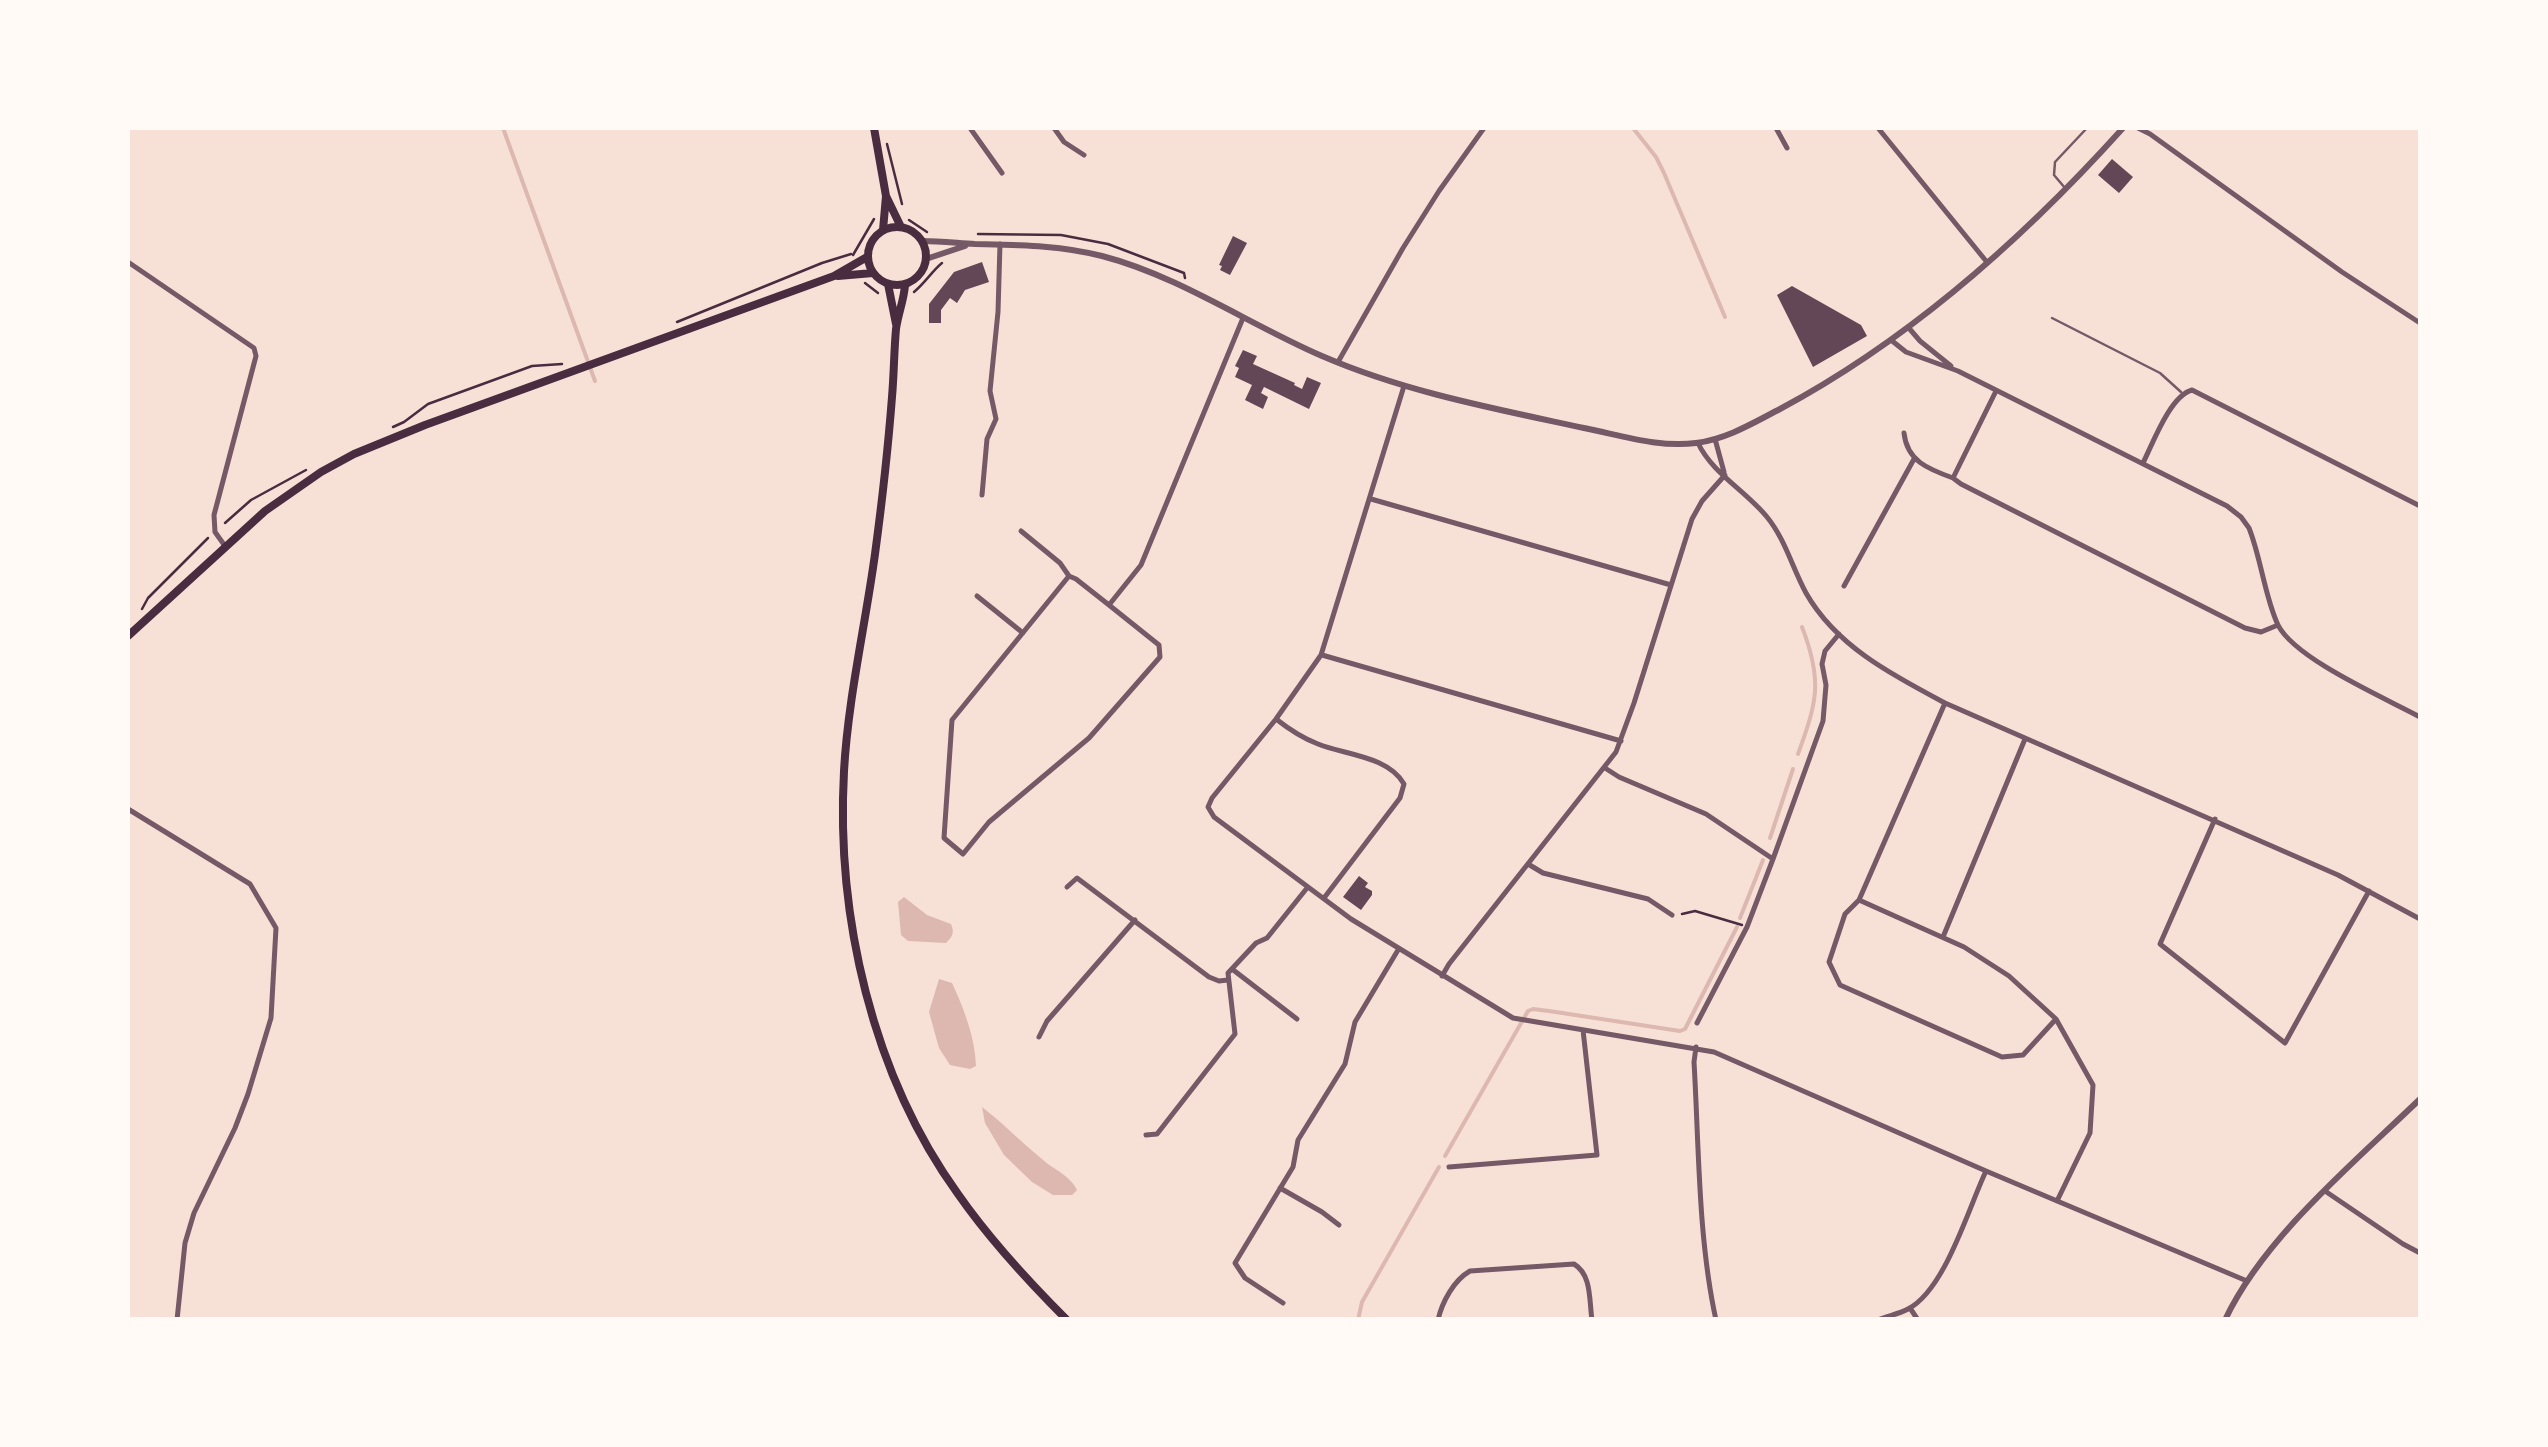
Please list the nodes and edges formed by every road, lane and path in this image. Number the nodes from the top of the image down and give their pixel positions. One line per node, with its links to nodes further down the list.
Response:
1 (874, 128): 15 (main road)
2 (970, 128): 13 (street)
3 (1054, 128): 12 (street)
4 (1484, 128): 43 (street)
5 (1776, 128): 11 (street)
6 (1878, 128): 27 (street)
7 (2087, 128): 14 (lane)
8 (2122, 128): 14 (street)
9 (2138, 128): 38 (street)
10 (887, 144): 20 (path)
11 (1787, 148)
12 (1084, 155)
13 (1002, 174)
14 (2066, 189): 27 (street)
15 (886, 196): 16 (main road); 17 (main road)
16 (884, 216): 18 (main road); 25 (path)
17 (901, 227): 18 (main road); 19 (main road)
18 (883, 230): 24 (main road)
19 (922, 241): 20 (street); 26 (main road)
20 (937, 241): 21 (street)
21 (971, 244): 22 (street); 23 (street)
22 (1000, 244): 36 (street); 55 (street)
23 (940, 254): 26 (street); 35 (path)
24 (867, 257): 25 (main road); 29 (main road)
25 (854, 259): 31 (main road); 40 (path)
26 (926, 259): 33 (main road)
27 (1986, 261): 41 (street)
28 (128, 262): 59 (street)
29 (873, 274): 30 (main road); 32 (main road)
30 (858, 275): 31 (main road); 34 (path)
31 (834, 276): 59 (main road)
32 (888, 284): 33 (main road); 34 (main road)
33 (905, 284): 35 (main road)
34 (892, 299): 39 (main road)
35 (904, 299): 39 (main road)
36 (1243, 318): 43 (street); 64 (street)
37 (2052, 318): 47 (lane)
38 (2420, 323)
39 (896, 326): 113 (main road)
40 (665, 327)
41 (1908, 327): 42 (street); 44 (street)
42 (1891, 340): 44 (street); 49 (street)
43 (1338, 363): 45 (street)
44 (1958, 370): 46 (street)
45 (1404, 386): 50 (street); 56 (street)
46 (1996, 391): 52 (street); 54 (street)
47 (2182, 392): 52 (street); 57 (street)
48 (1904, 433): 51 (street)
49 (1716, 439): 50 (street); 53 (street)
50 (1698, 443): 53 (street)
51 (1914, 459): 54 (street); 62 (street)
52 (2143, 464): 65 (street)
53 (1725, 475): 61 (street); 67 (street)
54 (1953, 478): 65 (street)
55 (982, 495)
56 (1370, 499): 61 (street); 69 (street)
57 (2420, 506)
58 (1021, 531): 60 (street)
59 (225, 546): 68 (main road)
60 (1069, 576): 64 (street); 66 (street)
61 (1671, 585): 74 (street)
62 (1844, 586)
63 (977, 596): 66 (street)
64 (1110, 606): 66 (street)
65 (2278, 625): 71 (street)
66 (1023, 633)
67 (1838, 634): 70 (street); 78 (street)
68 (128, 636)
69 (1322, 655): 72 (street); 74 (street)
70 (1944, 702): 73 (street); 84 (street)
71 (2420, 717)
72 (1276, 720): 80 (street); 83 (street)
73 (2025, 739): 77 (street); 89 (street)
74 (1621, 741): 75 (street)
75 (1604, 768): 78 (street); 79 (street)
76 (128, 809): 112 (street)
77 (2215, 819): 82 (street); 82 (street)
78 (1773, 859): 88 (street)
79 (1528, 864): 85 (street); 92 (street)
80 (1308, 886): 83 (street); 91 (street)
81 (1067, 888): 87 (street)
82 (2369, 891): 86 (street)
83 (1324, 898): 90 (street)
84 (1859, 900): 89 (street); 95 (street)
85 (1672, 915): 88 (path)
86 (2420, 919)
87 (1135, 920): 93 (street); 98 (street)
88 (1748, 927): 96 (street)
89 (1943, 938): 95 (street)
90 (1398, 950): 92 (street); 104 (street)
91 (1232, 969): 93 (street); 94 (street)
92 (1442, 976): 97 (street)
93 (1228, 980): 101 (street)
94 (1297, 1019)
95 (2056, 1019): 106 (street)
96 (1697, 1022)
97 (1584, 1030): 99 (street); 102 (street)
98 (1039, 1037)
99 (1693, 1046): 103 (street); 116 (street)
100 (2420, 1099): 105 (street)
101 (1146, 1135)
102 (1449, 1167)
103 (1986, 1171): 106 (street); 111 (street)
104 (1280, 1188): 107 (street); 110 (street)
105 (2325, 1190): 108 (street); 109 (street)
106 (2057, 1201): 109 (street)
107 (1339, 1226)
108 (2420, 1253)
109 (2246, 1281): 119 (street)
110 (1283, 1303)
111 (1910, 1308): 117 (street); 118 (street)
112 (177, 1320)
113 (1066, 1320)
114 (1438, 1320): 115 (street)
115 (1592, 1320)
116 (1716, 1320)
117 (1878, 1320)
118 (1918, 1320)
119 (2224, 1320)

